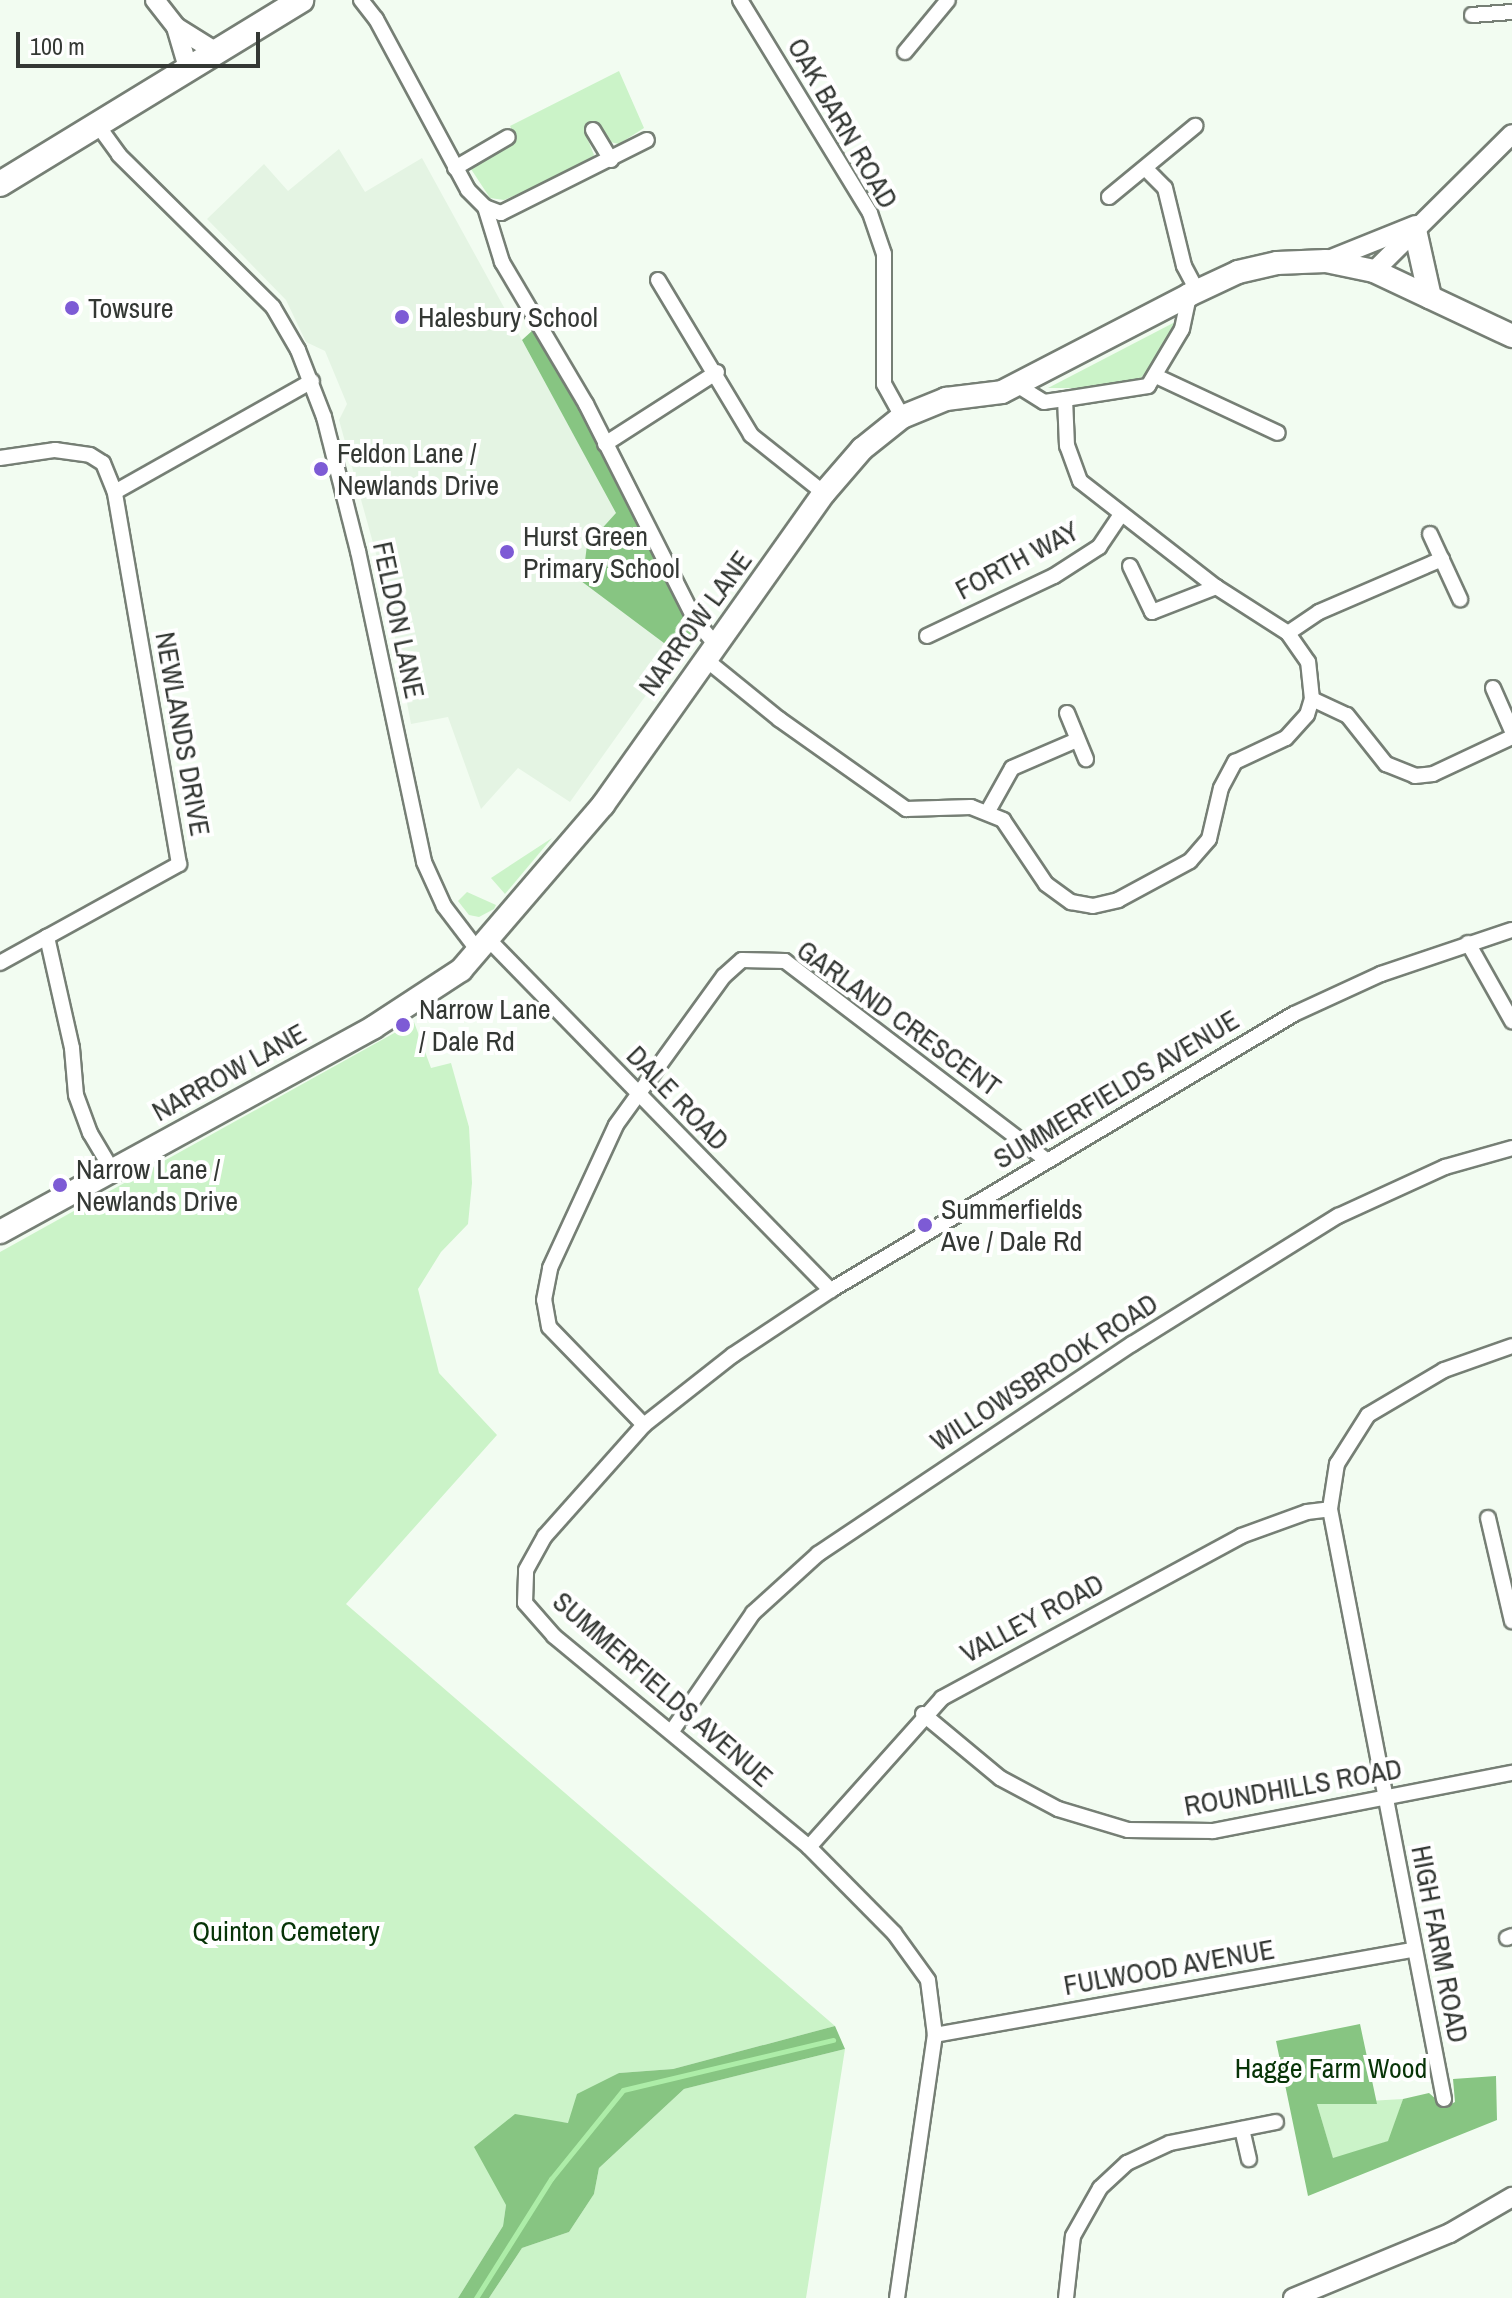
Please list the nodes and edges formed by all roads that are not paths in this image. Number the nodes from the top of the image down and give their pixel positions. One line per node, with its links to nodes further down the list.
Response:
1 (155, 0): 8 (street)
2 (301, 0): 10 (main road)
3 (361, 0): 19 (street)
4 (740, 0): 36 (street, OAK BARN ROAD)
5 (948, 0): 9 (street)
6 (1512, 12): 7 (street)
7 (1472, 15)
8 (176, 27): 10 (street); 11 (street)
9 (905, 52)
10 (218, 53): 11 (main road)
11 (189, 71): 13 (main road)
12 (1195, 126): 20 (street)
13 (99, 127): 21 (main road); 33 (street, FELDON LANE)
14 (593, 130): 18 (street)
15 (1512, 134): 24 (street)
16 (508, 137): 19 (street)
17 (647, 140): 18 (street)
18 (611, 160): 23 (street)
19 (455, 168): 23 (street)
20 (1147, 170): 22 (street); 28 (street)
21 (0, 184)
22 (1109, 197)
23 (485, 207): 38 (street)
24 (1419, 226): 25 (street); 26 (street); 29 (main road)
25 (1326, 261): 26 (main road, NARROW LANE); 28 (main road, NARROW LANE)
26 (1374, 271): 29 (main road, NARROW LANE)
27 (658, 280): 31 (street)
28 (1194, 294): 32 (street); 34 (main road, NARROW LANE)
29 (1430, 297): 30 (main road, NARROW LANE)
30 (1512, 336)
31 (717, 372): 38 (street); 41 (street)
32 (1158, 377): 35 (street); 37 (street)
33 (312, 381): 40 (street); 61 (street, FELDON LANE)
34 (1018, 386): 35 (street); 36 (main road, NARROW LANE)
35 (1065, 399): 42 (street)
36 (902, 417): 41 (main road, NARROW LANE)
37 (1278, 433)
38 (605, 444): 50 (street)
39 (0, 458): 40 (street)
40 (115, 492): 59 (street, NEWLANDS DRIVE)
41 (824, 493): 50 (main road, NARROW LANE)
42 (1120, 516): 46 (street); 49 (street, FORTH WAY)
43 (1430, 534): 44 (street)
44 (1442, 559): 47 (street); 48 (street)
45 (1130, 566): 46 (street)
46 (1216, 587): 48 (street)
47 (1460, 599)
48 (1288, 633): 52 (street)
49 (927, 636)
50 (709, 651): 57 (street); 61 (main road, NARROW LANE)
51 (1493, 688): 54 (street)
52 (1312, 699): 54 (street); 57 (street)
53 (1067, 713): 55 (street)
54 (1512, 734)
55 (1077, 740): 56 (street); 57 (street)
56 (1086, 759)
57 (988, 811)
58 (1512, 930): 60 (street, SUMMERFIELDS AVENUE)
59 (47, 937): 62 (street); 67 (street)
60 (1468, 943): 63 (street); 66 (street, SUMMERFIELDS AVENUE)
61 (485, 946): 64 (street, DALE ROAD); 67 (main road, NARROW LANE)
62 (0, 963)
63 (1512, 1021)
64 (638, 1096): 66 (street, GARLAND CRESCENT); 69 (street, DALE ROAD); 71 (street, GARLAND CRESCENT)
65 (1512, 1148): 76 (street, WILLOWSBROOK ROAD)
66 (1046, 1160): 69 (street, SUMMERFIELDS AVENUE)
67 (112, 1170): 68 (main road, NARROW LANE)
68 (0, 1232)
69 (831, 1290): 71 (street, SUMMERFIELDS AVENUE)
70 (1512, 1346): 72 (street, HIGH FARM ROAD)
71 (644, 1425): 76 (street, SUMMERFIELDS AVENUE)
72 (1330, 1509): 75 (street, VALLEY ROAD); 78 (street, HIGH FARM ROAD)
73 (1488, 1518): 74 (street)
74 (1512, 1621)
75 (923, 1714): 78 (street, ROUNDHILLS ROAD); 79 (street, VALLEY ROAD)
76 (672, 1731): 79 (street, SUMMERFIELDS AVENUE)
77 (1512, 1773): 78 (street, ROUNDHILLS ROAD)
78 (1386, 1799): 80 (street, HIGH FARM ROAD)
79 (809, 1847): 81 (street, SUMMERFIELDS AVENUE)
80 (1413, 1950): 81 (street, FULWOOD AVENUE); 82 (street, HIGH FARM ROAD)
81 (935, 2035): 87 (street, SUMMERFIELDS AVENUE)
82 (1444, 2099)
83 (1276, 2122): 84 (street)
84 (1242, 2129): 85 (street); 88 (street)
85 (1249, 2159)
86 (1512, 2197): 89 (street)
87 (897, 2298)
88 (1066, 2298)
89 (1293, 2298)

